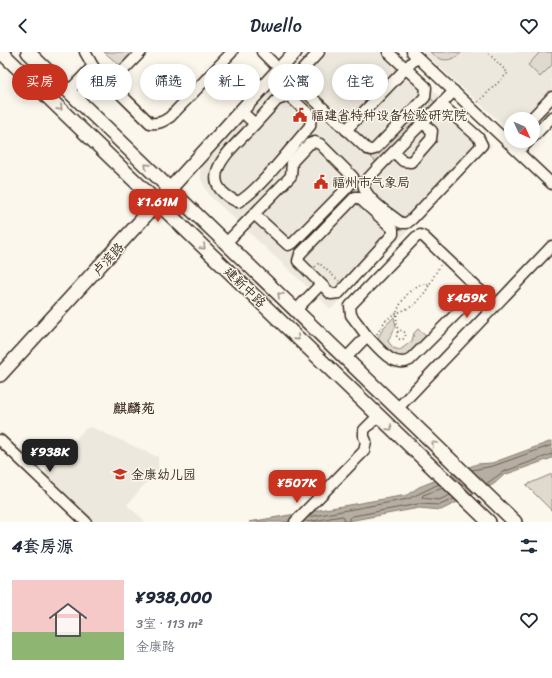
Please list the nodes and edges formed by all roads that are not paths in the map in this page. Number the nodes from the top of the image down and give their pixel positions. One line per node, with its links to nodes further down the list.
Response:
1 (1, 52): 42 (main road, 建新中路, one-way to 42)
2 (28, 52): 23 (main road, 建新中路)
3 (85, 52): 12 (street)
4 (141, 52): 13 (street)
5 (232, 52): 25 (street)
6 (262, 52): 14 (street)
7 (283, 52): 15 (main road)
8 (295, 52): 16 (main road, 卢滨路)
9 (319, 52): 17 (street)
10 (388, 52): 18 (street)
11 (414, 54): 18 (street); 21 (street)
12 (92, 64)
13 (129, 64)
14 (275, 64)
15 (278, 64)
16 (280, 64)
17 (308, 64)
18 (406, 68): 33 (street); 33 (street)
19 (268, 76): 41 (main road)
20 (268, 78): 28 (main road, 卢滨路)
21 (454, 91): 27 (street); 35 (street)
22 (76, 92): 23 (street)
23 (73, 95): 41 (main road, 建新中路, one-way to 23)
24 (552, 97): 29 (street)
25 (126, 100)
26 (314, 100): 33 (street)
27 (441, 104): 31 (street); 39 (street)
28 (241, 112): 32 (street); 41 (main road, 卢滨路)
29 (538, 112)
30 (552, 117): 34 (street)
31 (423, 123): 39 (street); 39 (street)
32 (255, 124): 32 (street)
33 (346, 130)
34 (540, 130)
35 (504, 136)
36 (516, 148): 38 (street)
37 (522, 148): 38 (street)
38 (519, 151): 40 (street)
39 (394, 152)
40 (552, 184)
41 (168, 186): 42 (main road, 卢滨路); 44 (main road, 建新中路)
42 (155, 200): 52 (main road); 53 (main road, 卢滨路); 55 (main road, 建新中路, one-way to 55)
43 (254, 214): 43 (street); 44 (street)
44 (226, 243): 49 (main road, 建新中路, one-way to 44)
45 (552, 246): 48 (street)
46 (320, 284): 46 (street); 49 (street)
47 (480, 290): 48 (street); 50 (street); 50 (street)
48 (495, 305): 54 (street)
49 (296, 310): 51 (main road, 建新中路)
50 (370, 338): 51 (street)
51 (346, 358): 54 (main road, 建新中路)
52 (0, 363)
53 (0, 375)
54 (398, 408): 60 (main road, 建新中路, one-way to 54)
55 (378, 416): 58 (street); 59 (main road, 建新中路, one-way to 59)
56 (0, 440): 57 (street)
57 (86, 522)
58 (295, 522)
59 (488, 522)
60 (515, 522)

